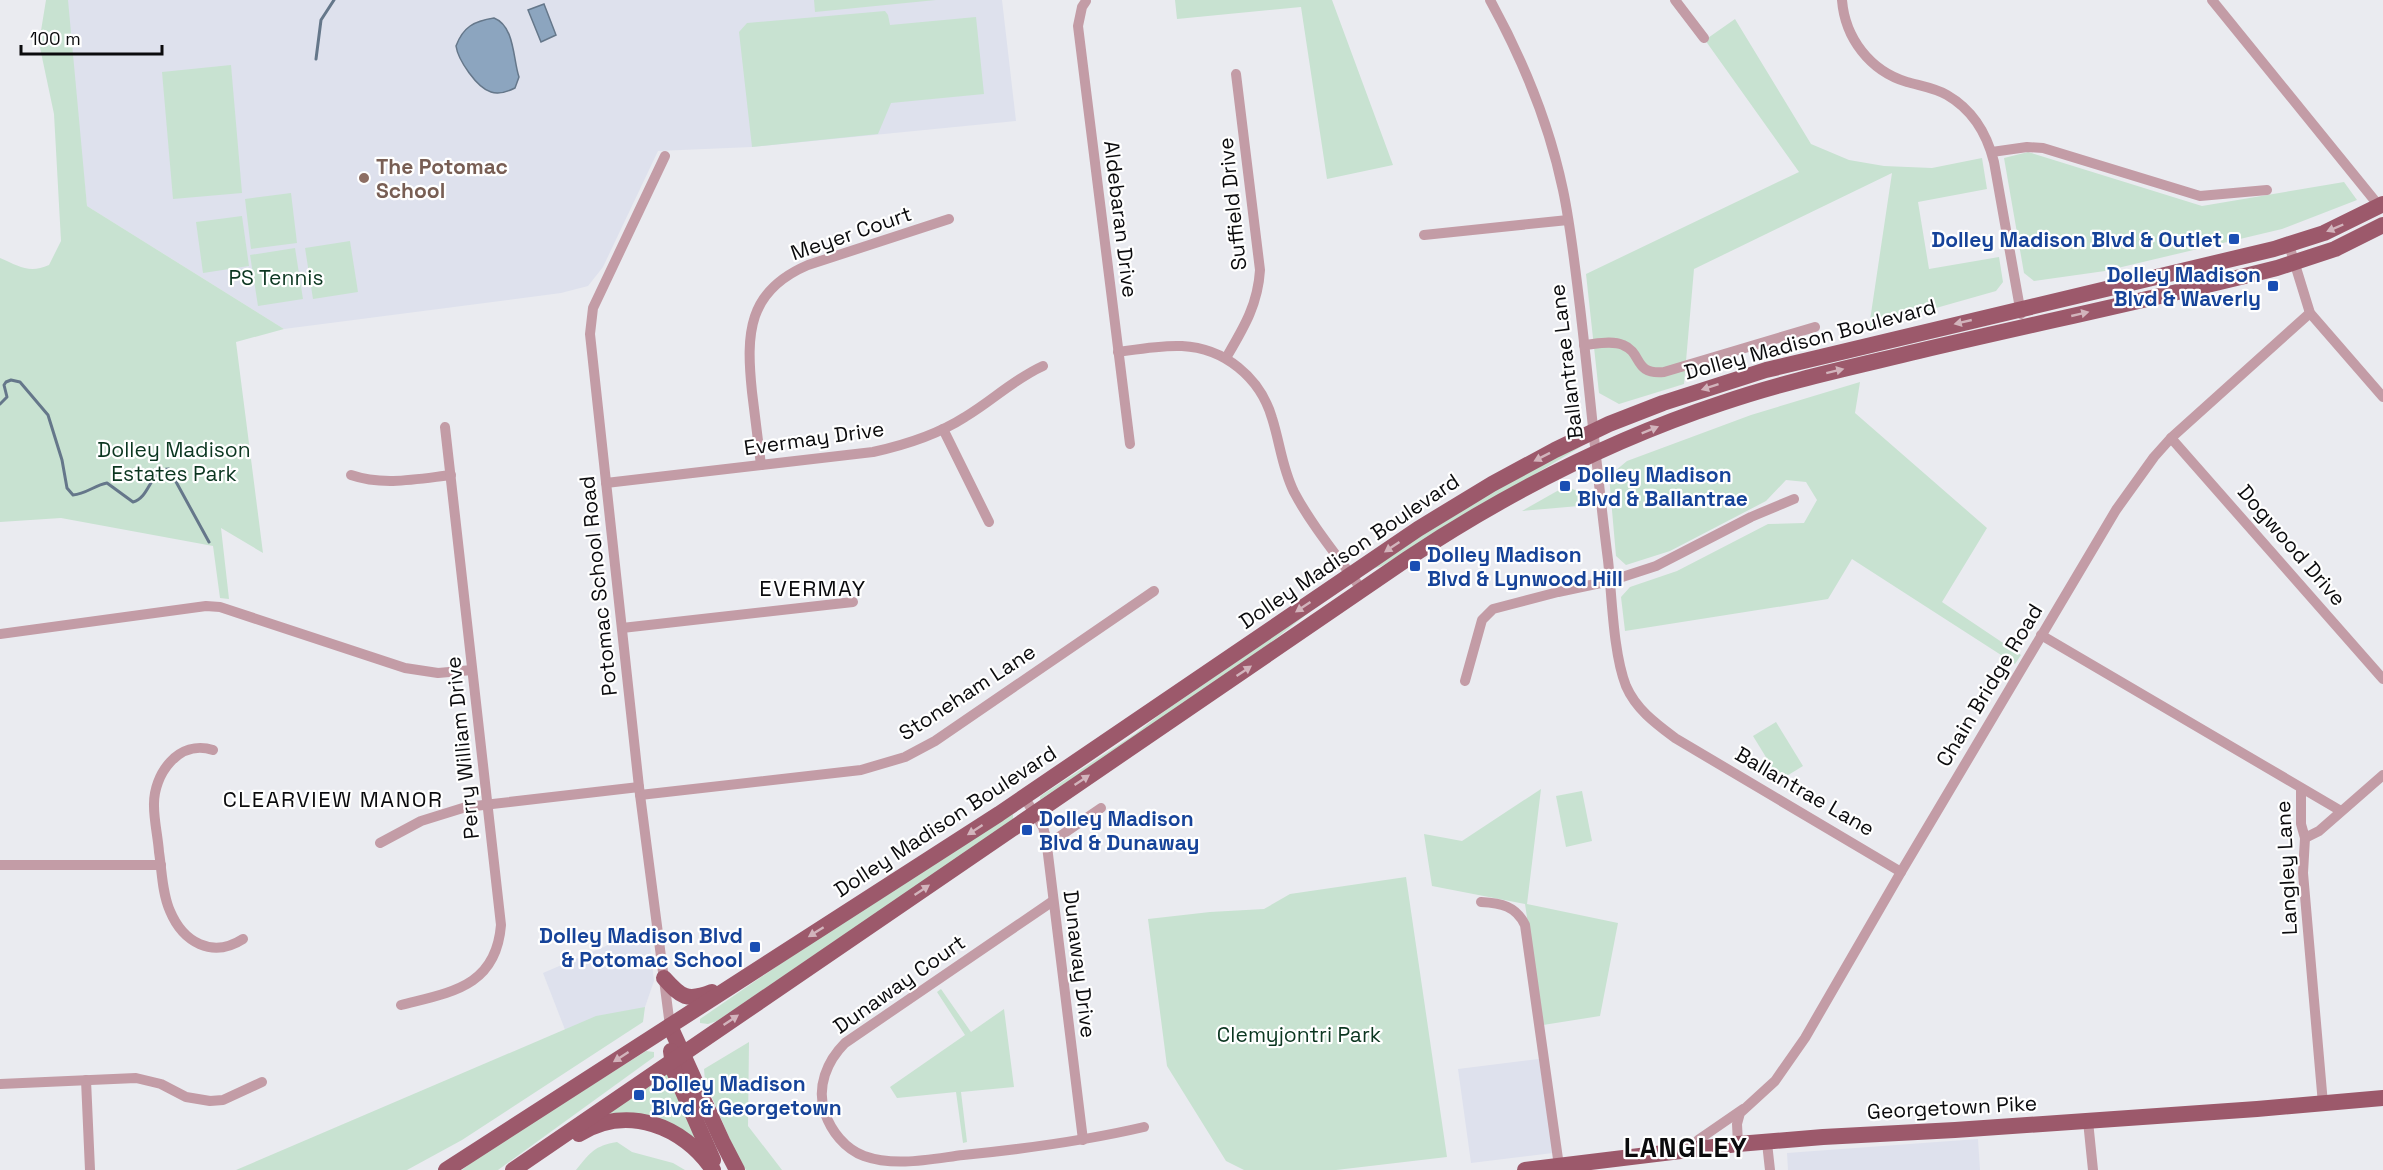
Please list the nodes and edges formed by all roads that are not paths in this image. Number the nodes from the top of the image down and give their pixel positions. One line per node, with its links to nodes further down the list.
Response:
1 (1490, 0): 13 (street, Ballantrae Lane)
2 (1675, 0): 6 (street)
3 (1842, 0): 8 (street)
4 (2212, 0): 11 (street)
5 (1086, 2): 23 (street, Aldebaran Drive)
6 (1704, 38)
7 (1236, 74): 24 (street, Suffield Drive)
8 (1992, 152): 10 (street); 18 (street)
9 (665, 156): 36 (street, Potomac School Road)
10 (2267, 190)
11 (2381, 206): 16 (main road, Dolley Madison Boulevard, one-way to 16)
12 (949, 219): 33 (street, Meyer Court)
13 (1568, 220): 15 (street); 22 (street, Ballantrae Lane)
14 (2383, 225): 17 (main road, Dolley Madison Boulevard)
15 (1424, 235)
16 (2289, 245): 17 (street); 18 (main road, Dolley Madison Boulevard)
17 (2294, 263): 19 (street); 21 (main road, Dolley Madison Boulevard, one-way to 17)
18 (2019, 308): 21 (street); 29 (main road, Dolley Madison Boulevard, one-way to 29)
19 (2310, 313): 26 (street); 30 (street, Chain Bridge Road)
20 (1815, 327): 22 (street)
21 (2023, 327): 32 (main road, Dolley Madison Boulevard, one-way to 21)
22 (1584, 345): 29 (street, Ballantrae Lane)
23 (1118, 352): 24 (street); 31 (street, Aldebaran Drive)
24 (1226, 358): 39 (street)
25 (1043, 366): 28 (street, Evermay Drive)
26 (2383, 397)
27 (445, 427): 35 (street, Perry William Drive)
28 (943, 429): 33 (street, Evermay Drive); 38 (street)
29 (1594, 431): 32 (street, Ballantrae Lane); 39 (main road, Dolley Madison Boulevard, one-way to 39)
30 (2171, 438): 46 (street, Chain Bridge Road); 48 (street, Dogwood Drive)
31 (1130, 444)
32 (1596, 453): 40 (street, Ballantrae Lane); 41 (main road, Dolley Madison Boulevard)
33 (760, 465): 36 (street, Evermay Drive)
34 (351, 475): 35 (street)
35 (450, 475): 47 (street, Perry William Drive)
36 (606, 483): 44 (street, Potomac School Road)
37 (1794, 499): 40 (street)
38 (988, 522)
39 (1351, 574): 41 (street); 54 (main road, Dolley Madison Boulevard, one-way to 54)
40 (1610, 581): 49 (street); 64 (street, Ballantrae Lane)
41 (1362, 590): 58 (main road, Dolley Madison Boulevard, one-way to 41)
42 (1154, 591): 53 (street, Stoneham Lane)
43 (853, 602): 44 (street)
44 (622, 628): 53 (street, Potomac School Road)
45 (0, 634): 47 (street)
46 (2041, 635): 52 (street, Langley Lane); 64 (street, Chain Bridge Road)
47 (472, 670): 55 (street, Perry William Drive)
48 (2383, 679)
49 (1465, 681)
50 (213, 750): 63 (street)
51 (2383, 775): 57 (street)
52 (2301, 789): 57 (street); 59 (street, Langley Lane)
53 (640, 791): 55 (street, Stoneham Lane); 68 (street, Potomac School Road)
54 (1024, 797): 58 (street, Dunaway Drive); 69 (main road, Dolley Madison Boulevard, one-way to 69)
55 (487, 804): 60 (street, Stoneham Lane); 70 (street, Perry William Drive)
56 (1101, 808): 61 (street)
57 (2341, 811): 59 (street)
58 (1034, 813): 61 (street, Dunaway Drive); 72 (main road, Dolley Madison Boulevard, one-way to 58)
59 (2306, 838): 77 (street, Langley Lane)
60 (380, 843)
61 (1047, 845): 65 (street, Dunaway Drive)
62 (0, 865): 63 (street)
63 (161, 865): 67 (street)
64 (1901, 872): 78 (street, Chain Bridge Road)
65 (1053, 901): 81 (street, Dunaway Drive); 81 (street, Dunaway Court)
66 (1481, 902): 86 (street)
67 (243, 939)
68 (664, 978): 69 (main road); 71 (street, Potomac School Road)
69 (735, 984): 71 (main road, Dolley Madison Boulevard)
70 (401, 1005)
71 (670, 1026): 72 (main road); 88 (main road, Dolley Madison Boulevard, one-way to 88)
72 (677, 1057): 89 (main road, Dolley Madison Boulevard); 91 (main road); 92 (main road)
73 (86, 1080): 74 (street); 75 (street); 87 (street)
74 (262, 1082)
75 (0, 1084)
76 (2383, 1098): 77 (main road, Georgetown Pike)
77 (2323, 1104): 79 (main road, Georgetown Pike)
78 (1743, 1109): 83 (street); 84 (street, Chain Bridge Road)
79 (2088, 1121): 82 (main road, Georgetown Pike); 95 (street)
80 (1144, 1127): 81 (street, Dunaway Court)
81 (1083, 1140)
82 (1767, 1143): 83 (main road, Georgetown Pike); 94 (street)
83 (1738, 1144): 84 (main road, Georgetown Pike)
84 (1695, 1150): 85 (main road, Georgetown Pike)
85 (1621, 1165): 86 (main road, Georgetown Pike)
86 (1558, 1166): 93 (main road, Georgetown Pike)
87 (90, 1170)
88 (446, 1170)
89 (515, 1170): 90 (main road)
90 (713, 1170)
91 (718, 1170)
92 (737, 1170)
93 (1525, 1170)
94 (1770, 1170)
95 (2093, 1170)

